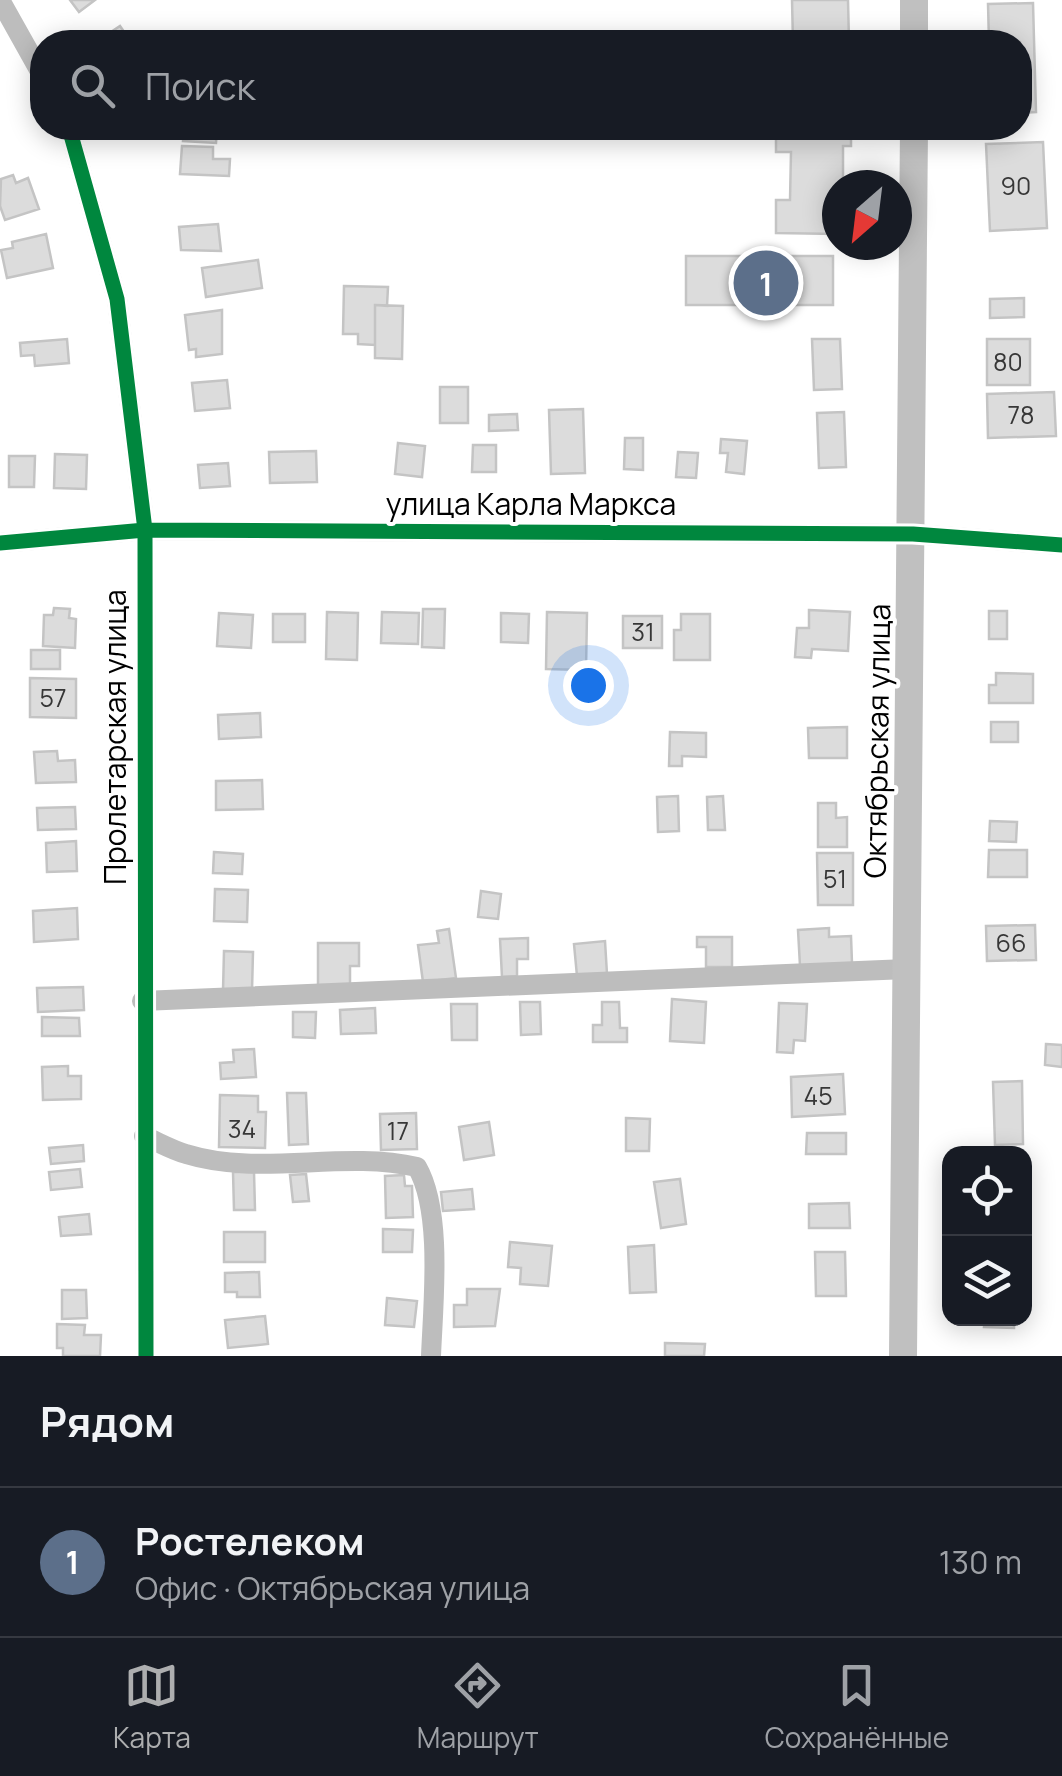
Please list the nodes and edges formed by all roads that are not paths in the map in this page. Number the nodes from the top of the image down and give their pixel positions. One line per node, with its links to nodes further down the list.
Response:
1 (0, 0): 4 (street)
2 (914, 0): 3 (main road)
3 (914, 30)
4 (30, 54)
5 (72, 140): 7 (street, Пролетарская улица)
6 (914, 140): 8 (main road, Октябрьская улица)
7 (145, 530): 8 (street, улица Карла Маркса); 9 (street, улица Карла Маркса); 12 (street, Пролетарская улица)
8 (913, 534): 10 (street, улица Карла Маркса); 11 (main road, Октябрьская улица)
9 (0, 543)
10 (1062, 545)
11 (908, 969): 12 (street); 16 (main road, Октябрьская улица)
12 (142, 1001): 13 (street, Пролетарская улица)
13 (144, 1136): 14 (street, Пролетарская улица); 15 (street)
14 (146, 1356)
15 (431, 1356)
16 (903, 1356)

